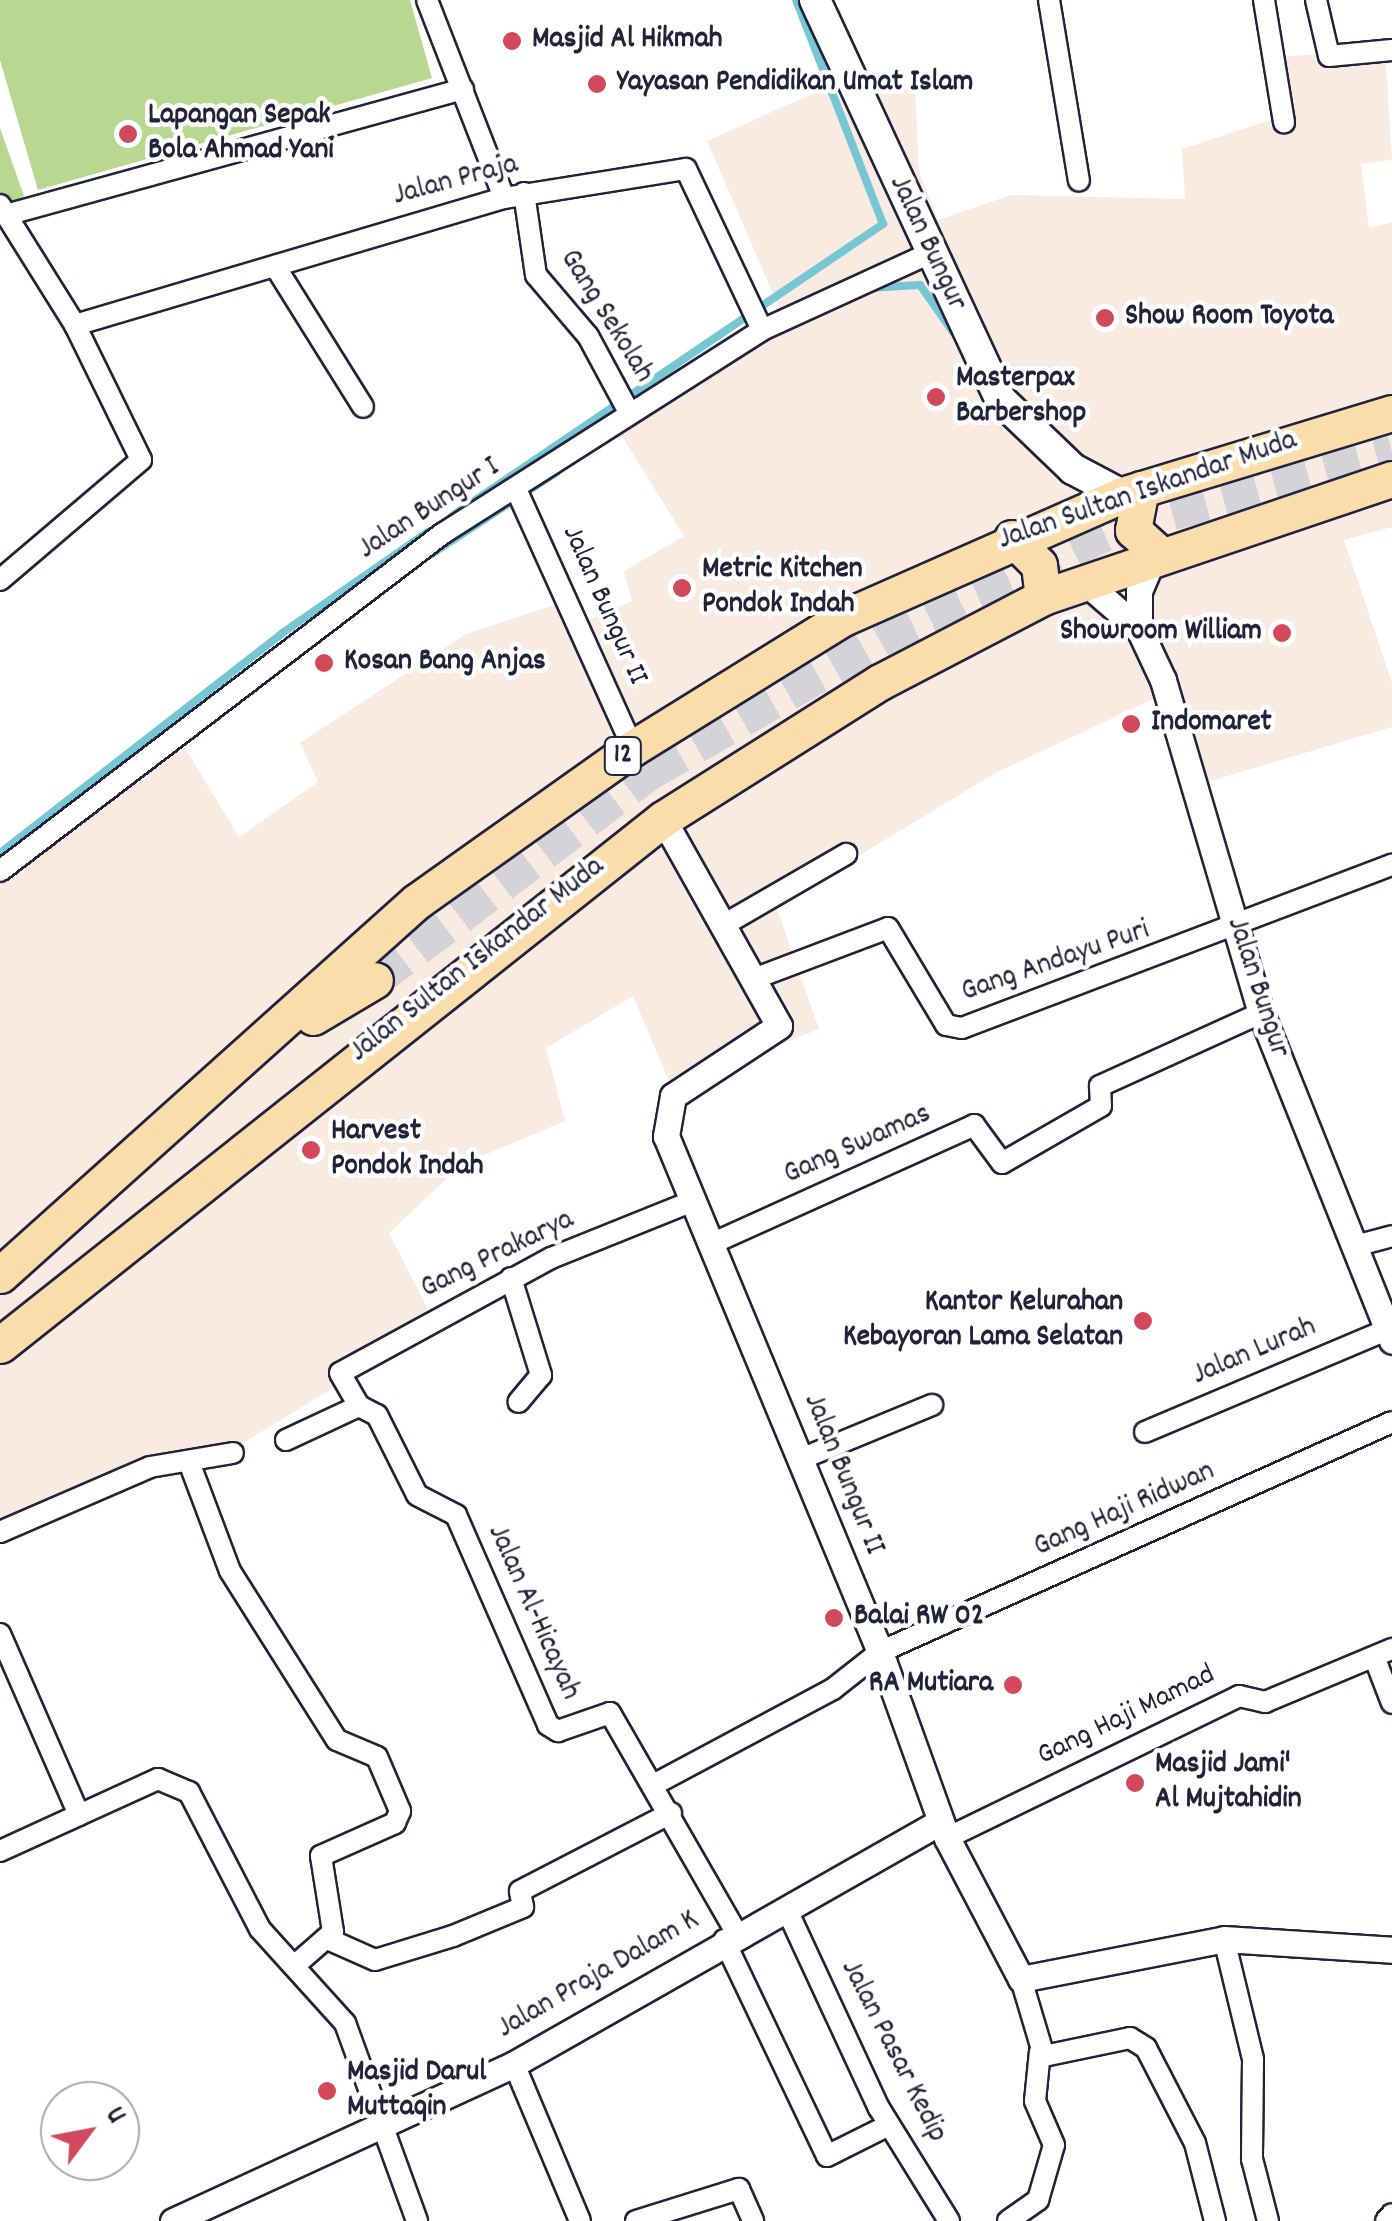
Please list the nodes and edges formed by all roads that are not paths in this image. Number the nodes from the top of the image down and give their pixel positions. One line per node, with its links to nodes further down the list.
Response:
1 (427, 0): 7 (street, Gang Sekolah)
2 (815, 0): 12 (main road, Jalan Bungur)
3 (1049, 0): 9 (street)
4 (1264, 0): 8 (street)
5 (1316, 0): 6 (street)
6 (1392, 50)
7 (464, 89): 10 (street, Gang Sekolah); 11 (street)
8 (1284, 122)
9 (1079, 181)
10 (514, 195): 13 (street, Jalan Praja); 15 (street, Jalan Praja); 17 (street, Gang Sekolah)
11 (3, 210): 14 (street)
12 (928, 254): 15 (street, Jalan Bungur I); 21 (main road, Jalan Bungur)
13 (275, 266): 14 (street, Jalan Praja); 16 (street)
14 (75, 325): 24 (street)
15 (762, 330): 17 (street, Jalan Bungur I)
16 (363, 407)
17 (629, 412): 20 (street, Jalan Bungur I)
18 (1392, 413): 21 (highway, Jalan Sultan Iskandar Muda / 12)
19 (1392, 479): 23 (highway, Jalan Sultan Iskandar Muda / 12)
20 (516, 489): 28 (street, Jalan Bungur II); 32 (street, Jalan Bungur I)
21 (1131, 492): 22 (highway, Jalan Sultan Iskandar Muda / 12); 23 (highway)
22 (1012, 538): 26 (highway); 28 (highway, Jalan Sultan Iskandar Muda / 12)
23 (1157, 556): 25 (highway, Jalan Sultan Iskandar Muda / 12); 27 (street, Jalan Bungur)
24 (0, 580)
25 (1085, 582): 26 (highway, Jalan Sultan Iskandar Muda / 12); 27 (street, Jalan Bungur)
26 (1043, 597): 29 (highway, Jalan Sultan Iskandar Muda / 12)
27 (1139, 629): 34 (street, Jalan Bungur)
28 (633, 748): 37 (highway, Jalan Sultan Iskandar Muda / 12)
29 (663, 819): 33 (street, Jalan Bungur II); 38 (highway, Jalan Sultan Iskandar Muda / 12)
30 (846, 854): 33 (street)
31 (1392, 865): 34 (street)
32 (0, 870)
33 (727, 923): 35 (street, Jalan Bungur II)
34 (1237, 931): 35 (street, Gang Andayu Puri); 36 (street, Jalan Bungur)
35 (756, 978): 39 (street, Jalan Bungur II)
36 (1261, 1014): 41 (street, Gang Swamas); 42 (street, Jalan Bungur)
37 (276, 1035): 38 (highway, Jalan Sultan Iskandar Muda / 12); 43 (highway, Jalan Sultan Iskandar Muda / 12)
38 (318, 1085): 46 (highway, Jalan Sultan Iskandar Muda / 12)
39 (693, 1201): 41 (street, Jalan Bungur II); 44 (street, Gang Prakarya)
40 (1392, 1236): 42 (street)
41 (711, 1244): 55 (street, Jalan Bungur II)
42 (1355, 1246): 45 (street, Jalan Bungur)
43 (0, 1274)
44 (512, 1278): 47 (street, Gang Prakarya); 48 (street)
45 (1390, 1336): 52 (street, Jalan Lurah)
46 (0, 1344)
47 (341, 1378): 49 (street, Jalan Al-Hicayah)
48 (518, 1402)
49 (359, 1406): 53 (street); 62 (street, Jalan Al-Hicayah)
50 (932, 1406): 55 (street)
51 (1392, 1422): 59 (street, Gang Haji Ridwan)
52 (1145, 1432)
53 (286, 1440)
54 (233, 1453): 56 (street)
55 (801, 1459): 59 (street, Jalan Bungur II)
56 (189, 1462): 57 (street); 70 (street)
57 (0, 1532)
58 (0, 1634): 64 (street)
59 (880, 1652): 62 (street, Gang Haji Ridwan); 65 (street, Jalan Bungur II)
60 (1383, 1654): 61 (street); 65 (street, Gang Haji Mamad)
61 (1392, 1702)
62 (655, 1784): 63 (street, Jalan Al-Hicayah)
63 (671, 1813): 68 (street, Jalan Al-Hicayah); 70 (street)
64 (79, 1815): 66 (street); 72 (street)
65 (943, 1830): 67 (street, Jalan Praja Dalam K); 73 (street, Jalan Bungur II)
66 (0, 1851)
67 (786, 1908): 68 (street, Jalan Praja Dalam K); 77 (street, Jalan Pasar Kedip)
68 (730, 1937): 75 (street, Jalan Praja Dalam K); 77 (street, Jalan Al-Hicayah)
69 (1224, 1939): 71 (street); 73 (street); 87 (street)
70 (330, 1940): 72 (street)
71 (1392, 1950)
72 (294, 1966): 76 (street)
73 (1021, 1979): 74 (street)
74 (1040, 2051): 85 (street); 86 (street)
75 (514, 2064): 76 (street, Jalan Praja Dalam K); 81 (street)
76 (382, 2123): 79 (street, Jalan Praja Dalam K); 80 (street)
77 (889, 2125): 84 (street, Jalan Pasar Kedip)
78 (1392, 2214): 88 (street)
79 (173, 2221)
80 (418, 2221)
81 (580, 2221)
82 (636, 2221): 83 (street)
83 (753, 2221)
84 (949, 2221)
85 (1008, 2221)
86 (1216, 2221)
87 (1268, 2221)
88 (1386, 2221)

